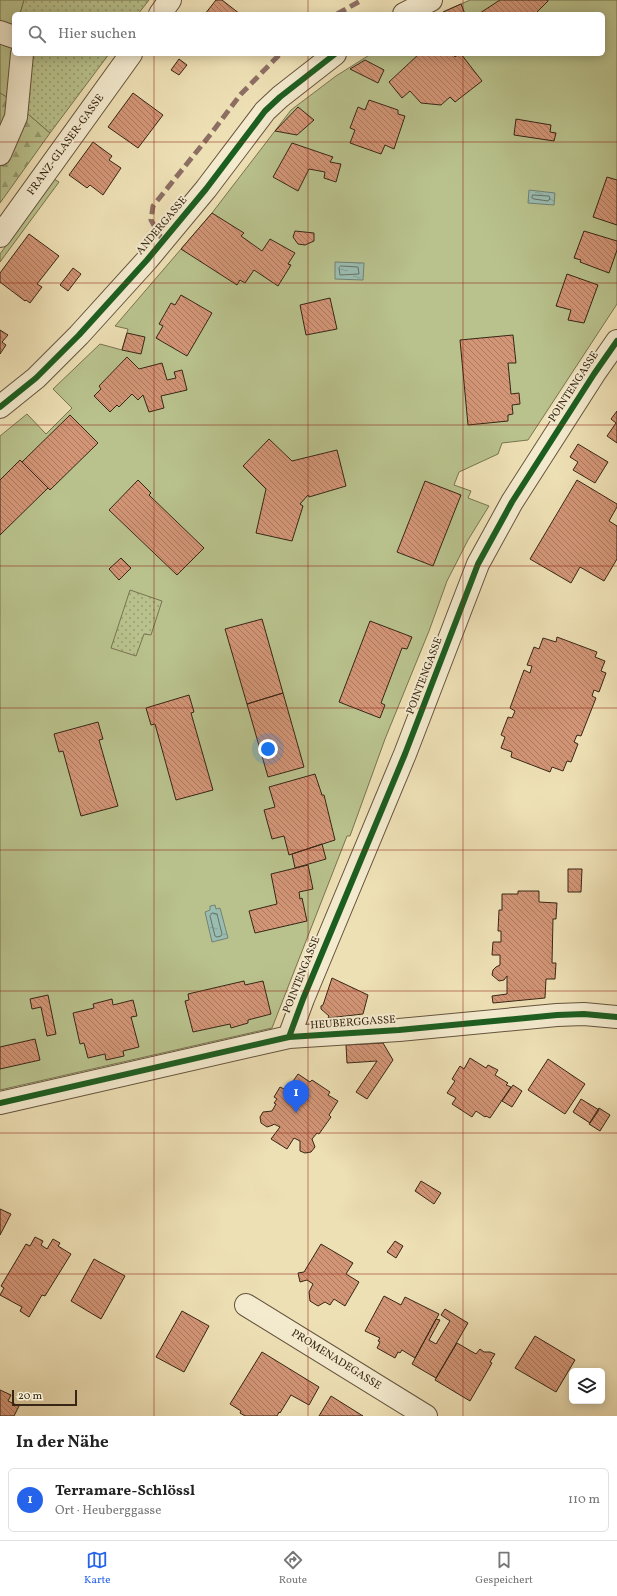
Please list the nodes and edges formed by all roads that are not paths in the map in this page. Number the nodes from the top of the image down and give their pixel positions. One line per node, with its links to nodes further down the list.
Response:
1 (170, 0): 3 (street)
2 (431, 0): 4 (street)
3 (161, 12)
4 (408, 12)
5 (0, 32): 6 (street)
6 (12, 36)
7 (22, 56): 10 (street)
8 (130, 56): 11 (street, FRANZ-GLASER-GASSE)
9 (332, 56): 13 (street, ANDERGASSE)
10 (0, 154)
11 (0, 236)
12 (617, 341): 15 (street, POINTENGASSE)
13 (0, 408)
14 (617, 1018): 15 (street, HEUBERGGASSE)
15 (289, 1037): 16 (street, HEUBERGGASSE)
16 (0, 1104)
17 (246, 1305): 18 (street, PROMENADEGASSE)
18 (426, 1416)

